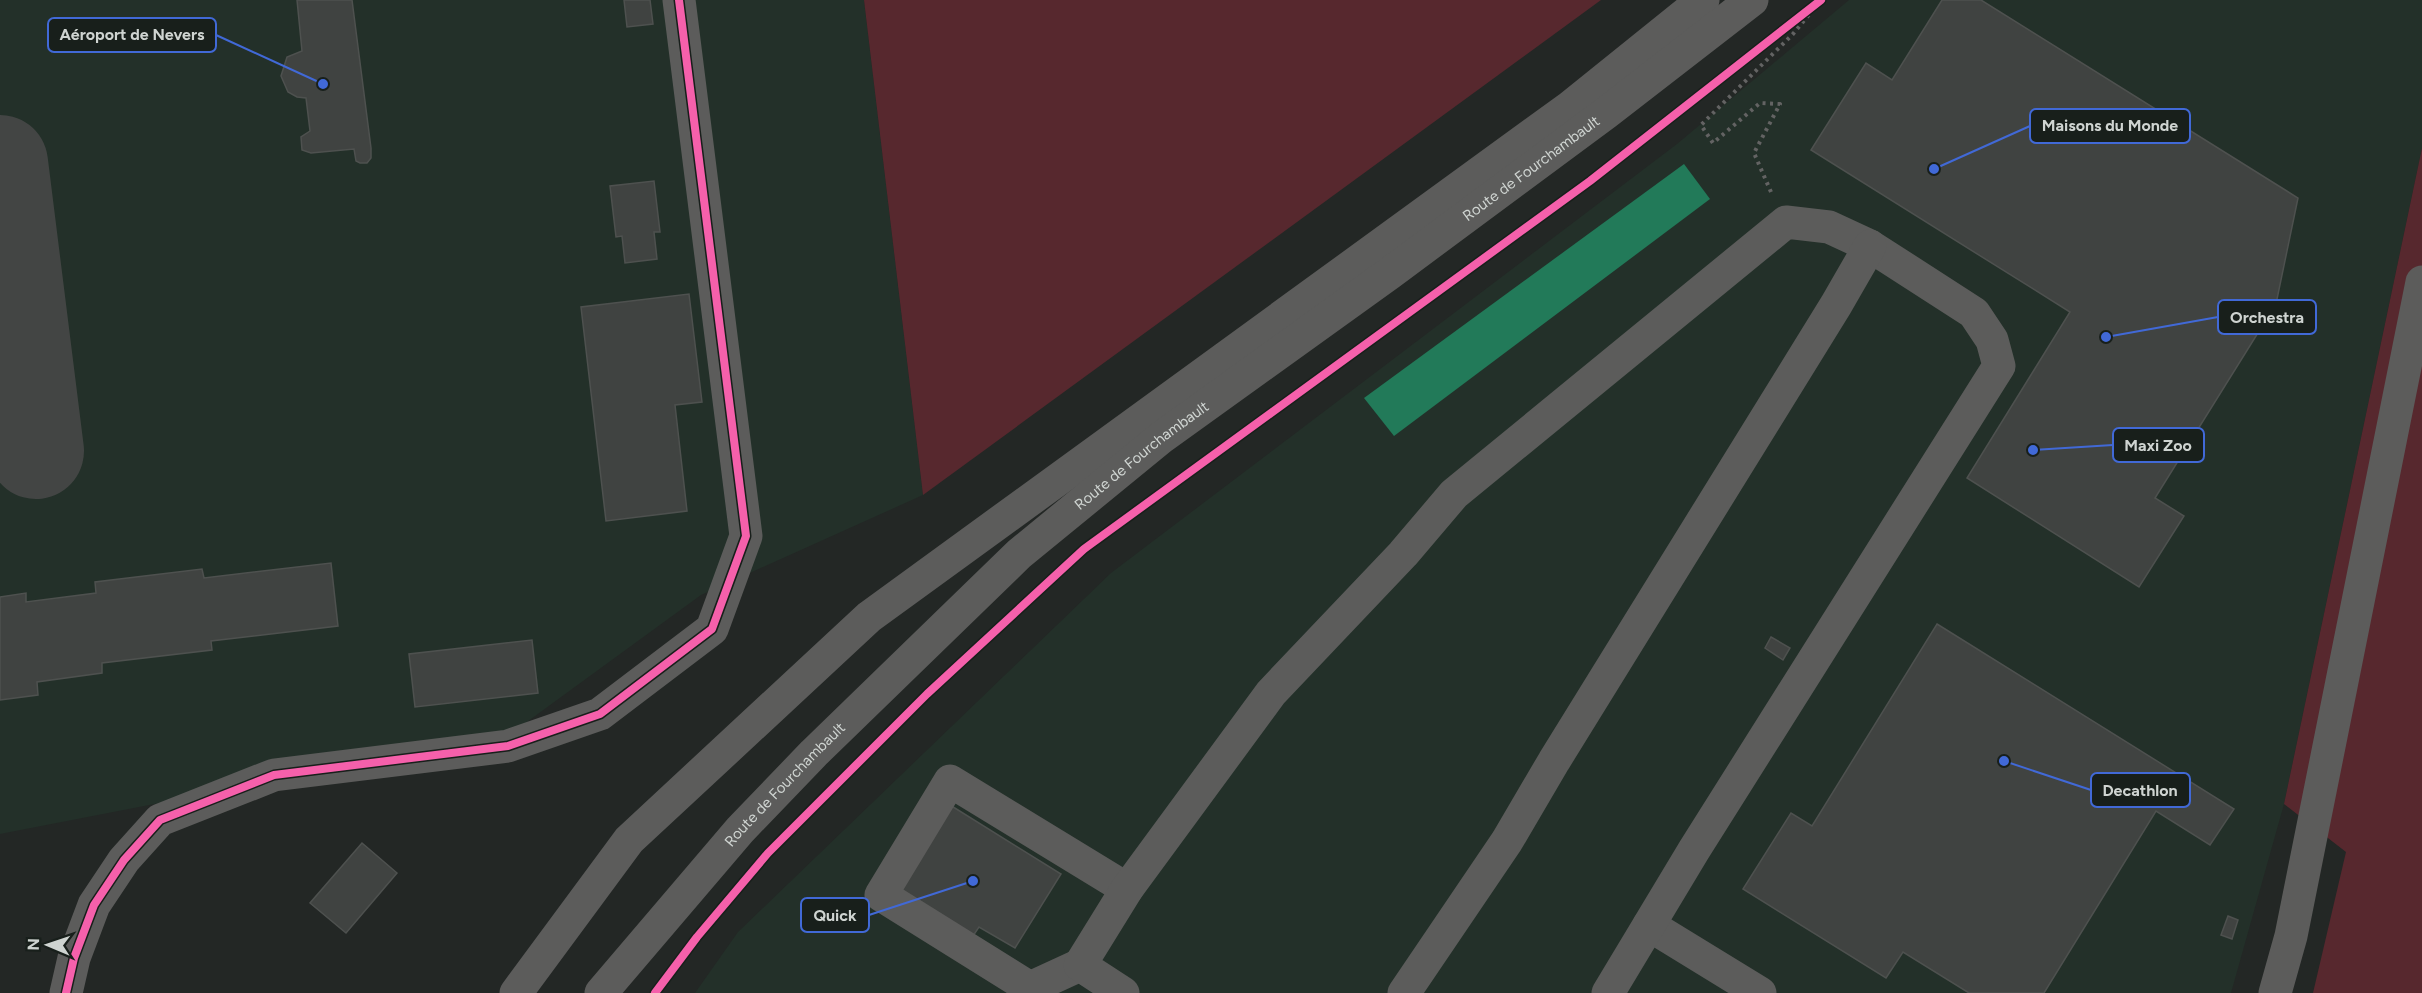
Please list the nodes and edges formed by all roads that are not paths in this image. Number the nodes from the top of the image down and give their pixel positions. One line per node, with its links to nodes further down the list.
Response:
1 (679, 0): 9 (main road)
2 (1703, 0): 10 (main road)
3 (1752, 0): 11 (main road, Route de Fourchambault)
4 (1870, 246): 6 (main road); 7 (main road); 13 (main road)
5 (2422, 282): 16 (main road)
6 (1127, 889): 8 (main road); 8 (main road)
7 (1649, 925): 14 (main road); 15 (main road)
8 (1080, 965): 12 (main road)
9 (66, 993)
10 (516, 993)
11 (601, 993)
12 (1123, 993)
13 (1404, 993)
14 (1608, 993)
15 (1760, 993)
16 (2275, 993)

